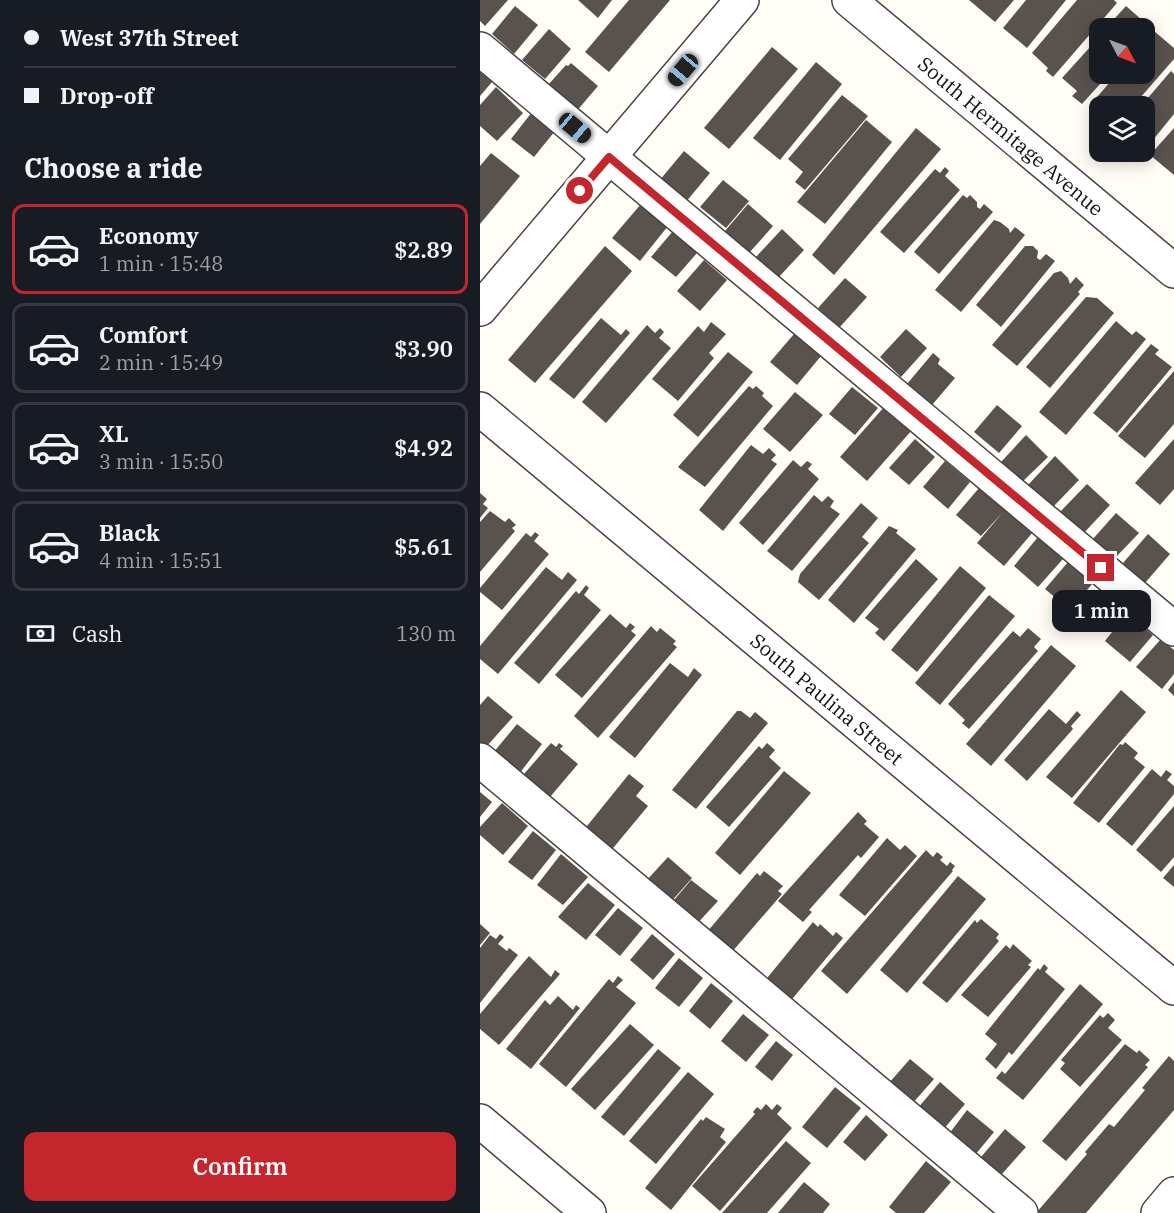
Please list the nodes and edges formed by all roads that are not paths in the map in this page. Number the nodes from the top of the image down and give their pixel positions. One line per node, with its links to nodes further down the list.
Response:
1 (742, 0): 4 (street)
2 (849, 0): 5 (street, South Hermitage Avenue)
3 (480, 49): 4 (street)
4 (609, 157): 6 (street); 8 (street)
5 (1174, 271)
6 (480, 309)
7 (480, 409): 10 (street, South Paulina Street)
8 (1174, 629)
9 (480, 760): 14 (street)
10 (1174, 988)
11 (480, 1122): 13 (street)
12 (1174, 1194): 15 (street)
13 (589, 1213)
14 (1021, 1213)
15 (1158, 1213)

